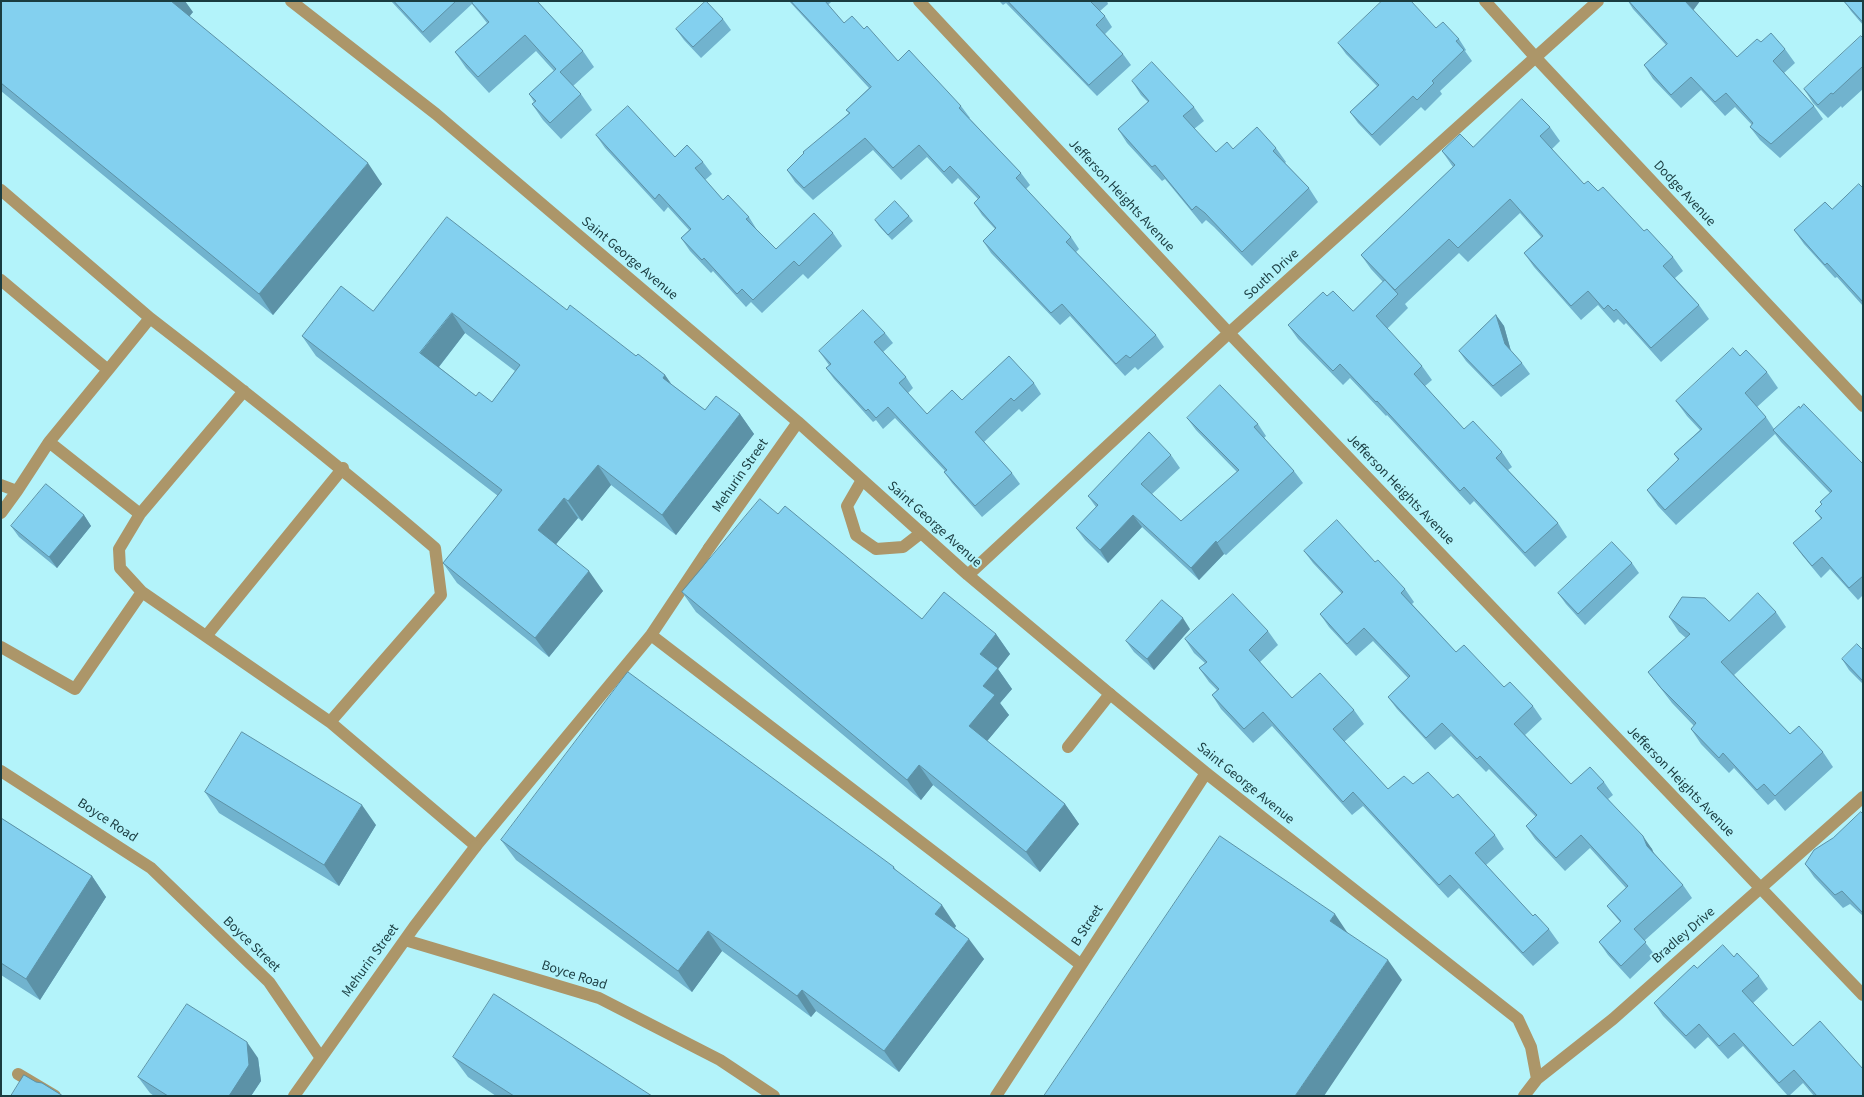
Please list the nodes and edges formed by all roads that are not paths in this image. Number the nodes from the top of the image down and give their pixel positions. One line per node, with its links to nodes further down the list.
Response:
1 (292, 1): 13 (street, Saint George Avenue)
2 (919, 1): 9 (street, Jefferson Heights Avenue)
3 (1485, 1): 5 (street, Dodge Avenue)
4 (1598, 1): 5 (street, South Drive)
5 (1536, 59): 9 (street, South Drive); 12 (street, Dodge Avenue)
6 (1, 190): 8 (street)
7 (1, 280): 10 (street)
8 (150, 318): 10 (street); 11 (street)
9 (1229, 333): 22 (street, South Drive); 34 (street, Jefferson Heights Avenue)
10 (108, 370): 14 (street)
11 (244, 391): 15 (street); 20 (street)
12 (1863, 406)
13 (798, 422): 16 (street, Saint George Avenue); 25 (street, Mehurin Street)
14 (49, 442): 18 (street); 20 (street)
15 (343, 468): 24 (street); 28 (street)
16 (862, 480): 21 (street, Saint George Avenue); 21 (street)
17 (1, 486): 18 (street)
18 (17, 491): 19 (street)
19 (1, 513)
20 (140, 514): 23 (street)
21 (921, 533): 22 (street, Saint George Avenue)
22 (968, 575): 27 (street, Saint George Avenue)
23 (142, 592): 24 (street); 26 (street)
24 (207, 635): 28 (street)
25 (651, 635): 33 (street, Mehurin Street); 37 (street)
26 (1, 647)
27 (1110, 694): 29 (street); 31 (street, Saint George Avenue)
28 (330, 722): 33 (street)
29 (1068, 747)
30 (1, 771): 35 (street, Boyce Road)
31 (1206, 773): 37 (street, B Street); 41 (street, Saint George Avenue)
32 (1863, 797): 34 (street, Bradley Drive)
33 (476, 846): 36 (street, Mehurin Street)
34 (1762, 889): 38 (street, Jefferson Heights Avenue); 41 (street, Bradley Drive)
35 (190, 906): 39 (street, Boyce Street)
36 (405, 940): 39 (street, Mehurin Street); 44 (street, Boyce Road)
37 (1080, 964): 45 (street, B Street)
38 (1863, 995)
39 (321, 1058): 43 (street, Mehurin Street)
40 (18, 1074): 42 (street)
41 (1536, 1079): 46 (street, Bradley Drive)
42 (55, 1096)
43 (294, 1096)
44 (774, 1096)
45 (996, 1096)
46 (1524, 1096)

